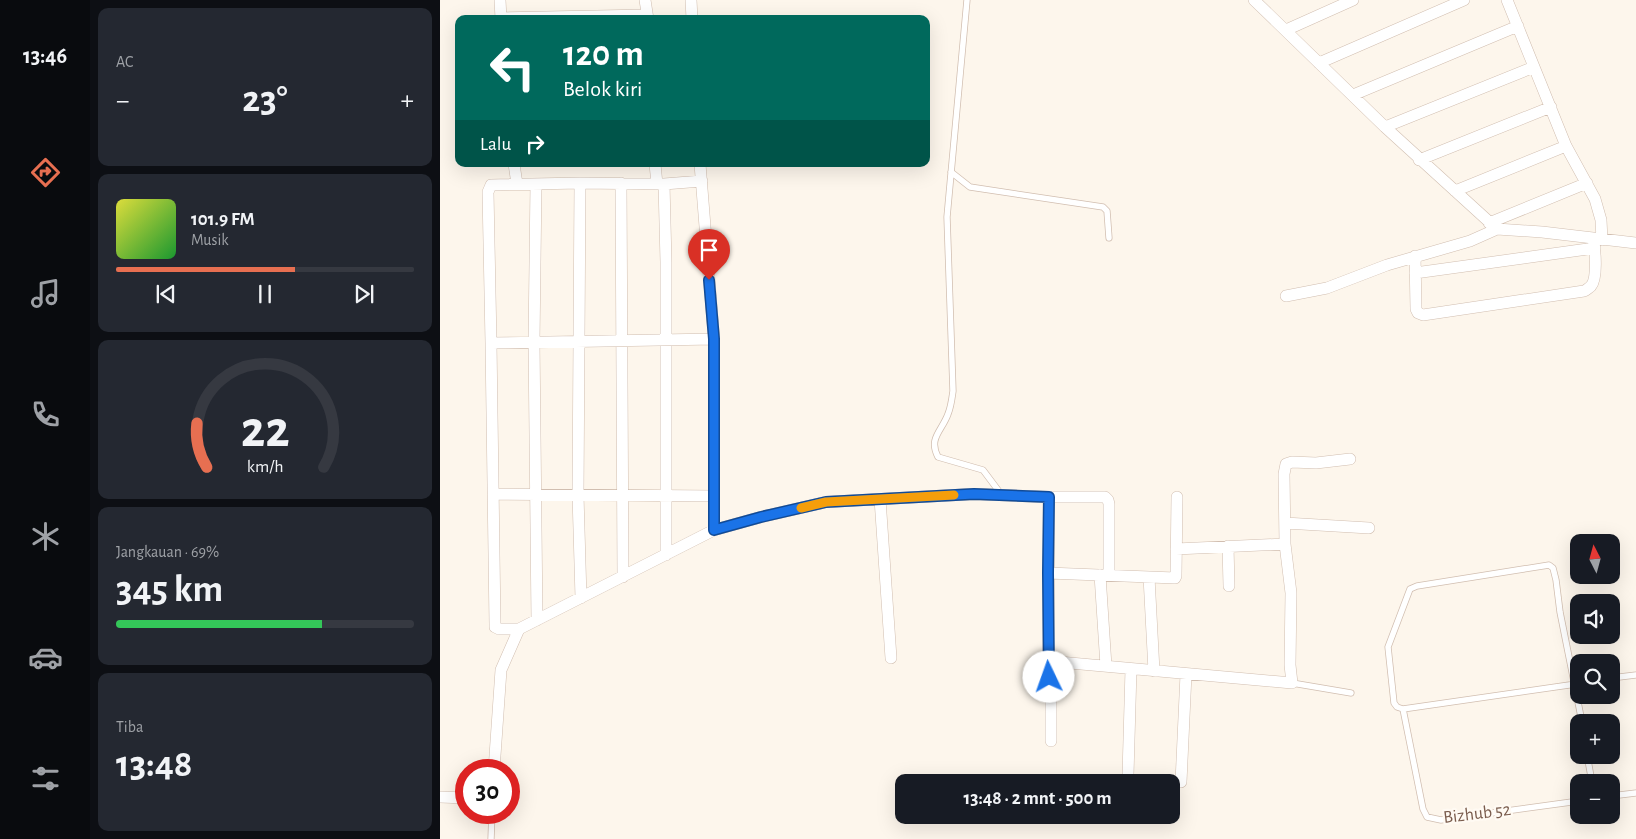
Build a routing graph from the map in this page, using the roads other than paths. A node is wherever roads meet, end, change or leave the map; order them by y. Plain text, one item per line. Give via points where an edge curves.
1 (500, 0) edge
2 (645, 0) edge
3 (691, 0) edge
4 (967, 0) edge
5 (1254, 0) edge
6 (1353, 0) edge
7 (1464, 0) edge
8 (1507, 0) edge
9 (501, 15) edge
10 (647, 15) edge
11 (692, 15) edge
12 (1518, 26) junction
13 (1286, 30) junction
14 (1319, 63) junction
15 (1534, 67) junction
16 (1353, 95) junction
17 (1551, 107) junction
18 (1384, 127) junction
19 (1566, 146) junction
20 (1419, 160) junction
21 (514, 167) edge
22 (655, 167) edge
23 (700, 167) edge
24 (951, 172) junction
25 (702, 181) junction
26 (1587, 182) junction
27 (580, 183) junction
28 (621, 183) junction
29 (517, 184) junction
30 (536, 184) junction
31 (660, 184) junction
32 (1456, 191) junction
33 (1493, 226) junction
34 (1109, 238) dead end
35 (1597, 242) junction
36 (1636, 243) edge
37 (1415, 256) junction
38 (1415, 274) junction
39 (1286, 296) dead end
40 (714, 339) junction
41 (622, 340) junction
42 (666, 340) junction
43 (579, 341) junction
44 (534, 342) junction
45 (491, 343) junction
46 (1350, 459) dead end
47 (493, 494) junction
48 (535, 495) junction
49 (578, 495) junction
50 (622, 495) junction
51 (1002, 495) junction
52 (666, 496) junction
53 (714, 496) junction
54 (1049, 497) junction
55 (1177, 497) dead end
56 (880, 499) junction
57 (1285, 523) junction
58 (1368, 528) dead end
59 (714, 530) junction
60 (1285, 544) junction
61 (1228, 546) junction
62 (1176, 548) junction
63 (666, 555) junction
64 (1048, 573) junction
65 (1104, 575) junction
66 (623, 577) junction
67 (1149, 577) junction
68 (1229, 586) dead end
69 (581, 598) junction
70 (537, 620) junction
71 (519, 629) junction
72 (1570, 654) edge
73 (891, 658) dead end
74 (1048, 660) junction
75 (1106, 666) junction
76 (1131, 669) junction
77 (1154, 671) junction
78 (1186, 674) junction
79 (1636, 674) edge
80 (1620, 677) edge
81 (1292, 683) junction
82 (1570, 685) edge
83 (1351, 693) dead end
84 (1403, 709) junction
85 (1051, 741) dead end
86 (495, 759) edge
87 (1128, 774) edge
88 (1181, 782) dead end
89 (1636, 793) edge
90 (1620, 795) edge
91 (440, 797) edge
92 (455, 798) edge
93 (1570, 802) edge
94 (492, 824) edge
95 (491, 839) edge

1 - 9 street
2 - 10 street
3 - 11 street
4 - 24 lane
5 - 13 street
6 - 13 street
7 - 14 street
8 - 12 street
12 - 15 street
12 - 16 street
13 - 14 street
14 - 16 street
15 - 17 street
15 - 18 street
16 - 18 street
17 - 19 street
17 - 20 street
18 - 20 street
19 - 26 street
19 - 32 street
20 - 32 street
21 - 29 street
22 - 31 street
23 - 25 street
24 - 34 lane via 970,187 1103,207 1107,211
24 - 51 lane via 947,217 953,391 950,411 935,436 933,448 938,457 983,470
25 - 31 street
25 - 40 street
26 - 33 street
26 - 35 street via 1596,199 1601,220
27 - 28 street
27 - 30 street
27 - 43 street
28 - 31 street
28 - 41 street
29 - 30 street
29 - 45 street via 489,186
30 - 44 street
31 - 42 street
32 - 33 street
33 - 35 street
33 - 37 street via 1470,241
35 - 36 street
35 - 38 street
35 - 38 street via 1594,280 1584,291 1423,315 1416,309
37 - 38 street
37 - 39 street via 1327,288
40 - 42 street
40 - 53 street
41 - 42 street
41 - 43 street
41 - 50 street
42 - 52 street
43 - 44 street
43 - 49 street
44 - 45 street
44 - 48 street
45 - 47 street
46 - 57 street via 1286,464
47 - 48 street
47 - 71 street via 496,627
48 - 49 street
48 - 70 street
49 - 50 street
49 - 69 street
50 - 52 street
50 - 66 street
51 - 54 street
51 - 56 street
52 - 53 street
52 - 63 street
53 - 59 street
54 - 64 street
54 - 65 street via 1105,497 1108,500
55 - 62 street
56 - 59 street via 826,502
56 - 73 street
57 - 58 street
57 - 60 street
59 - 63 street
60 - 61 street
60 - 81 street via 1291,594
61 - 62 street
61 - 68 street
62 - 67 street via 1176,576
63 - 66 street
64 - 65 street
64 - 74 street
65 - 67 street
65 - 75 street
66 - 69 street
67 - 77 street
69 - 70 street
70 - 71 street
71 - 86 street via 501,670
72 - 84 lane via 1556,580 1549,565 1417,586 1410,590 1388,646 1394,703
74 - 75 street
74 - 85 street
75 - 76 street
76 - 77 street
76 - 87 street
77 - 78 street
78 - 81 street
78 - 88 street
79 - 80 lane
81 - 83 lane
82 - 84 lane
84 - 93 lane, Bizhub 52 via 1427,817 1441,820
89 - 90 lane
91 - 92 street
94 - 95 lane

